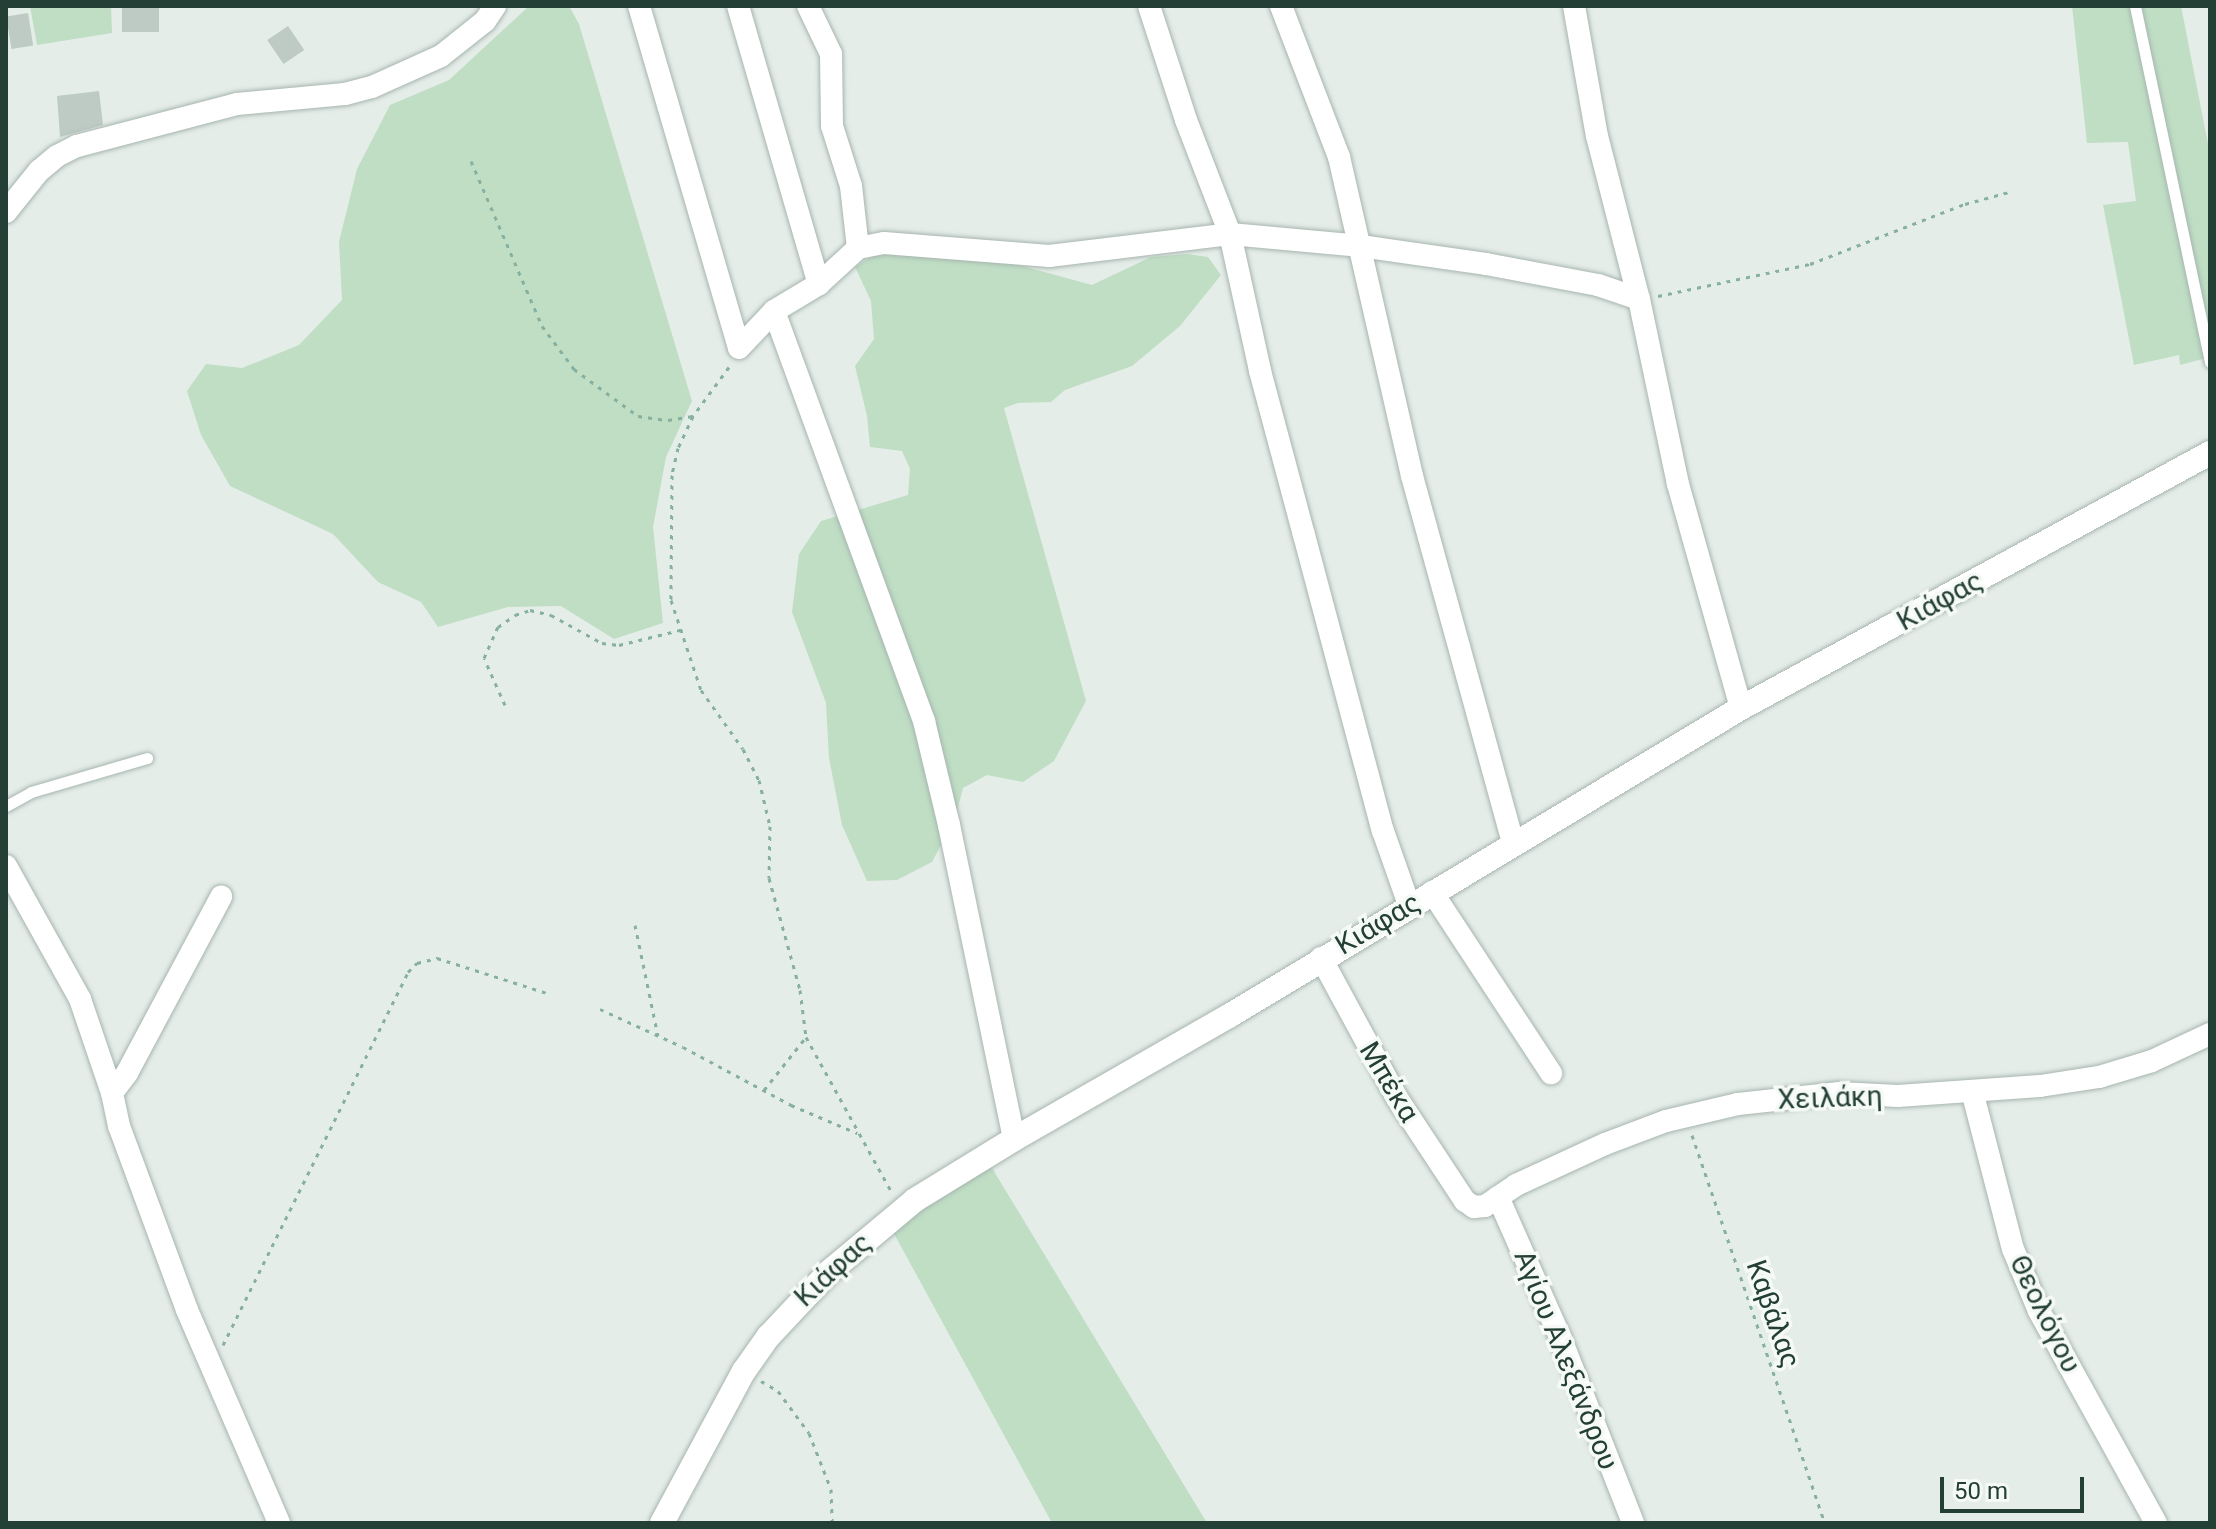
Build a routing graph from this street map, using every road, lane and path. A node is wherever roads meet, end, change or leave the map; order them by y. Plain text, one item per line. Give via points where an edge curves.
1 (495, 6) edge
2 (639, 6) edge
3 (738, 6) edge
4 (808, 6) edge
5 (1149, 6) edge
6 (1281, 6) edge
7 (1574, 6) edge
8 (2135, 6) edge
9 (471, 161) dead end
10 (2009, 192) dead end
11 (6, 212) edge
12 (1230, 234) junction
13 (1361, 246) junction
14 (858, 248) junction
15 (819, 284) junction
16 (1639, 299) junction
17 (774, 311) junction
18 (739, 348) junction
19 (2210, 362) edge
20 (693, 416) junction
21 (2210, 453) edge
22 (680, 630) junction
23 (505, 705) dead end
24 (1741, 708) junction
25 (147, 758) dead end
26 (6, 806) edge
27 (1513, 842) junction
28 (6, 866) edge
29 (1432, 892) junction
30 (221, 897) dead end
31 (1409, 905) junction
32 (635, 925) dead end
33 (1321, 958) junction
34 (550, 994) dead end
35 (600, 1009) dead end
36 (2210, 1034) edge
37 (658, 1036) junction
38 (806, 1037) junction
39 (1551, 1073) dead end
40 (764, 1091) junction
41 (1972, 1091) junction
42 (112, 1093) junction
43 (1686, 1116) junction
44 (857, 1133) junction
45 (1014, 1139) junction
46 (1498, 1197) junction
47 (1465, 1201) joint
48 (902, 1210) junction
49 (211, 1370) junction
50 (744, 1371) junction
51 (279, 1523) edge
52 (662, 1523) edge
53 (832, 1523) edge
54 (1633, 1523) edge
55 (1825, 1523) edge
56 (2156, 1523) edge

1 - 11 street via 441,56 372,87 237,104 77,146 39,171
2 - 18 street
3 - 15 street
4 - 14 street via 831,54 832,126 851,186
5 - 12 street
6 - 13 street via 1339,157
7 - 16 street via 1597,136
8 - 19 lane
9 - 20 path via 542,326 574,369 638,416
10 - 16 path via 1810,264
12 - 13 street
12 - 14 street via 1049,256 884,243
12 - 31 street via 1292,490 1383,831
13 - 16 street via 1584,282
13 - 27 street via 1412,476
14 - 15 street
15 - 17 street
16 - 24 street via 1678,484
17 - 18 street
17 - 45 street via 924,721
18 - 20 path
20 - 22 path via 672,475 671,600
21 - 24 street, Κιάφας
22 - 23 path via 619,645 602,643 551,615 530,610 515,615 498,627 484,658
22 - 38 path via 701,690 759,780 770,826 769,878 800,990
24 - 27 street, Κιάφας
25 - 26 lane via 31,792
27 - 29 street, Κιάφας
28 - 42 street via 80,999
29 - 31 street, Κιάφας
29 - 39 street
30 - 42 street
31 - 33 street, Κιάφας
32 - 37 path
33 - 45 street, Κιάφας
33 - 47 street, Μπέκα via 1397,1098
34 - 49 path via 437,958 417,963 408,972
35 - 37 path
36 - 41 street, Χειλάκη via 2152,1061 2099,1077
37 - 40 path
38 - 40 path
38 - 44 path
40 - 44 path
41 - 43 street, Χειλάκη via 1839,1093 1738,1104
41 - 56 street, Θεολόγου via 2013,1249 2039,1311
42 - 49 street via 135,1172
43 - 46 street, Χειλάκη via 1605,1144
43 - 55 path, Καβάλας
44 - 48 path
45 - 48 street, Κιάφας
46 - 47 street, Χειλάκη via 1479,1208
46 - 54 street, Αγίου Αλεξάνδρου
48 - 50 street, Κιάφας via 791,1308
49 - 51 street
50 - 52 street, Κιάφας
50 - 53 path via 778,1391 809,1433 831,1489

